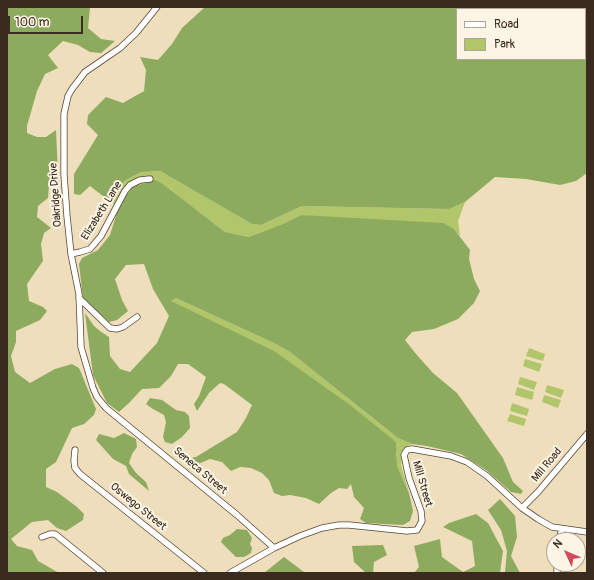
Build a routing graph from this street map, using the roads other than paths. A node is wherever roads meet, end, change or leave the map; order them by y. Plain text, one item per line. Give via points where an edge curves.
1 (158, 7) edge
2 (150, 179) dead end
3 (71, 254) junction
4 (79, 298) junction
5 (137, 317) dead end
6 (111, 412) joint
7 (587, 434) edge
8 (75, 450) dead end
9 (522, 508) junction
10 (562, 529) junction
11 (561, 532) edge
12 (587, 532) edge
13 (42, 537) dead end
14 (274, 548) junction
15 (102, 573) edge
16 (204, 573) edge
17 (230, 573) edge

1 - 3 street, Oakridge Drive via 120,48 85,72 68,96 63,124 66,216
2 - 3 street, Elizabeth Lane via 130,185 90,249
3 - 4 street, Oakridge Drive
4 - 5 street via 110,328 123,327
4 - 6 street, Oakridge Drive via 81,347 86,367 97,396
6 - 14 street, Seneca Street
7 - 9 street, Mill Road
8 - 16 street, Oswego Street via 75,468 80,474
9 - 10 street via 545,524
9 - 14 street, Mill Street via 487,476 467,462 451,456 412,449 407,450 404,455 422,521 417,530 349,525 322,528
10 - 11 street
10 - 12 street
13 - 15 street via 55,534
14 - 17 street, Mill Street

